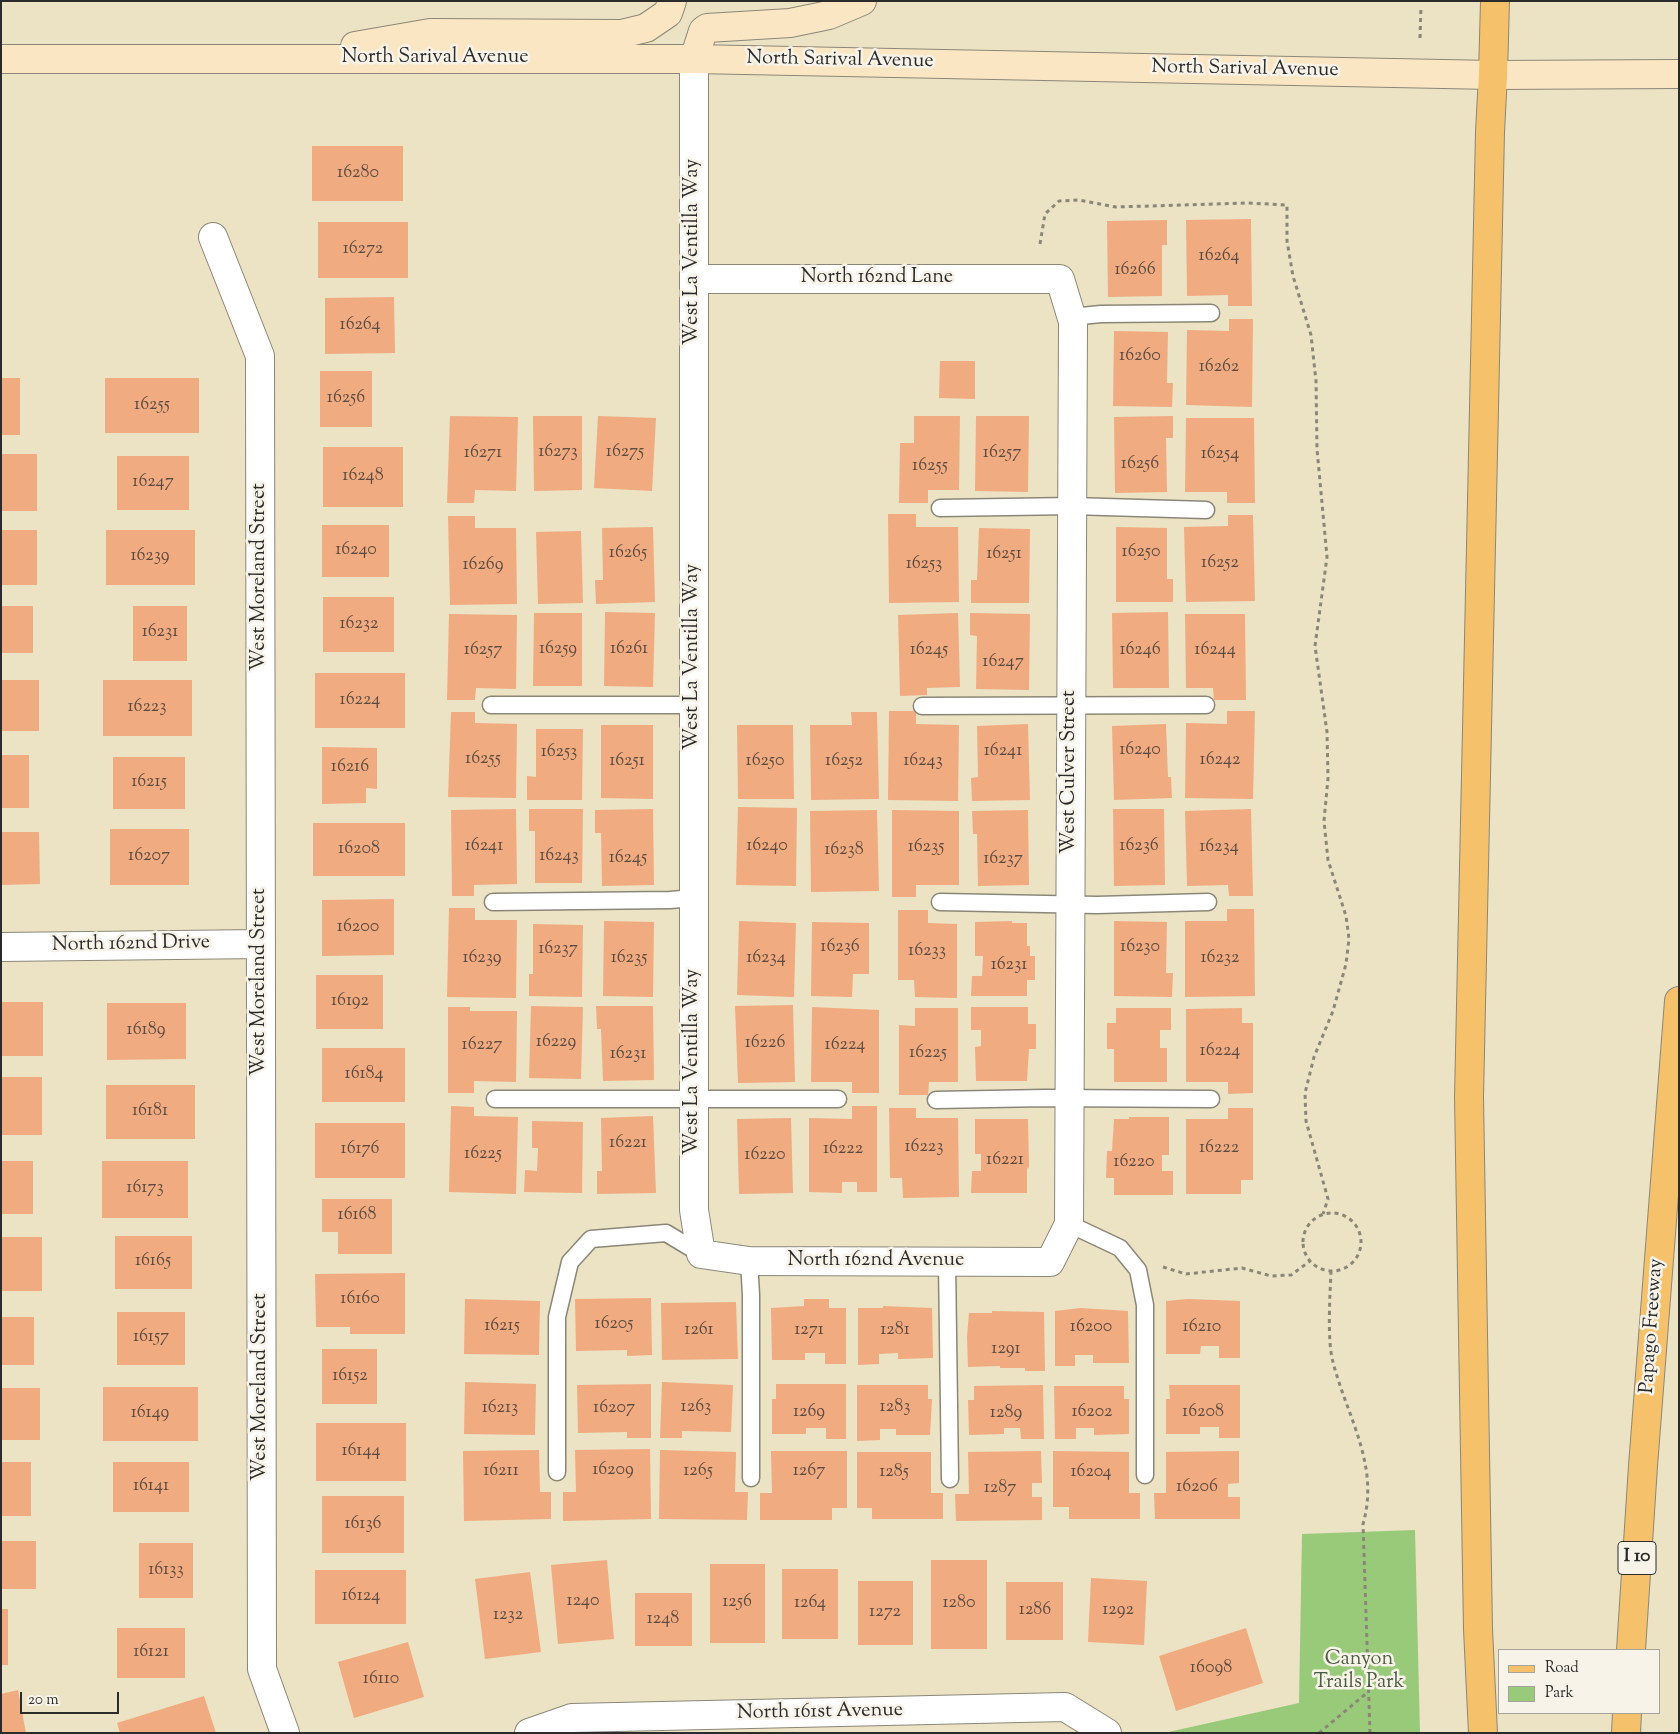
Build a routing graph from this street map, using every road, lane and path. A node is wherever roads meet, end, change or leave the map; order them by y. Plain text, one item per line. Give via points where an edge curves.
1 (672, 1) edge
2 (862, 1) edge
3 (1496, 1) edge
4 (1421, 6) dead end
5 (1420, 38) dead end
6 (1, 59) edge
7 (280, 59) junction
8 (694, 59) junction
9 (1679, 74) edge
10 (1493, 75) junction
11 (213, 237) dead end
12 (1040, 244) dead end
13 (1060, 278) joint
14 (694, 279) junction
15 (1211, 313) dead end
16 (1071, 318) junction
17 (1072, 506) junction
18 (940, 508) dead end
19 (1206, 510) dead end
20 (694, 704) junction
21 (490, 705) dead end
22 (1206, 705) dead end
23 (922, 706) dead end
24 (1071, 706) junction
25 (694, 898) junction
26 (493, 902) dead end
27 (940, 902) dead end
28 (1208, 902) dead end
29 (1070, 905) junction
30 (261, 944) junction
31 (1, 947) edge
32 (1679, 1001) edge
33 (1070, 1098) junction
34 (495, 1099) dead end
35 (838, 1099) dead end
36 (1211, 1099) dead end
37 (694, 1100) junction
38 (936, 1100) dead end
39 (1323, 1214) junction
40 (1069, 1224) junction
41 (702, 1254) junction
42 (749, 1261) junction
43 (1310, 1261) junction
44 (947, 1262) junction
45 (1050, 1262) joint
46 (1158, 1268) dead end
47 (1331, 1271) junction
48 (557, 1472) dead end
49 (1145, 1476) dead end
50 (751, 1478) dead end
51 (950, 1479) dead end
52 (1631, 1649) edge
53 (1369, 1691) junction
54 (1627, 1714) edge
55 (285, 1733) edge
56 (529, 1733) edge
57 (1107, 1733) edge
58 (1319, 1733) edge
59 (1370, 1733) edge
60 (1483, 1733) edge
61 (1626, 1733) edge

1 - 7 main road via 668,13 646,28 621,34 430,33
2 - 8 main road via 829,15 790,23 707,28 702,31
3 - 10 main road
4 - 5 path
6 - 7 main road, North Sarival Avenue
7 - 8 main road, North Sarival Avenue
8 - 10 main road, North Sarival Avenue
8 - 14 street, West La Ventilla Way
9 - 10 main road, North Sarival Avenue
10 - 60 main road via 1469,1097 1478,1629
11 - 30 street, West Moreland Street via 260,356
12 - 39 path via 1045,214 1059,201 1078,200 1116,207 1287,205 1287,242 1293,276 1311,335 1316,381 1317,448 1327,557 1315,646 1327,732 1325,831 1328,860 1346,916 1348,939 1346,964 1333,1012 1314,1057 1305,1093 1306,1121 1328,1199
13 - 14 street, North 162nd Lane
13 - 16 street, West Culver Street
14 - 20 street, West La Ventilla Way
15 - 16 lane via 1101,314
16 - 17 street, West Culver Street
17 - 18 lane
17 - 19 lane
17 - 24 street, West Culver Street
20 - 21 lane
20 - 25 street, West La Ventilla Way
22 - 24 lane
23 - 24 lane
24 - 29 street, West Culver Street
25 - 26 lane
25 - 37 street, West La Ventilla Way
27 - 29 lane
28 - 29 lane
29 - 33 street, West Culver Street
30 - 31 street, North 162nd Drive
30 - 55 street, West Moreland Street via 262,1669
32 - 52 main road, Papago Freeway / I 10 via 1642,1466
33 - 36 lane
33 - 38 lane
33 - 40 street, West Culver Street
34 - 37 lane
35 - 37 lane
37 - 41 street, West La Ventilla Way via 694,1210
39 - 43 path via 1315,1218 1304,1234 1303,1244
39 - 47 path via 1333,1212 1350,1218 1360,1234 1360,1252 1355,1260 1348,1267
40 - 45 street, West Culver Street
40 - 49 lane via 1120,1248 1138,1270 1145,1305
41 - 42 street, North 162nd Avenue
41 - 48 lane via 666,1233 590,1239 570,1262 557,1316
42 - 44 street, North 162nd Avenue
42 - 50 lane
43 - 46 path via 1291,1275 1271,1276 1242,1268 1186,1274
43 - 47 path via 1316,1267
44 - 45 street, North 162nd Avenue
44 - 51 lane
47 - 53 path via 1332,1361 1366,1460 1367,1508 1363,1524
53 - 58 path
53 - 59 path
54 - 61 main road
56 - 57 street, North 161st Avenue via 572,1718 1065,1707

